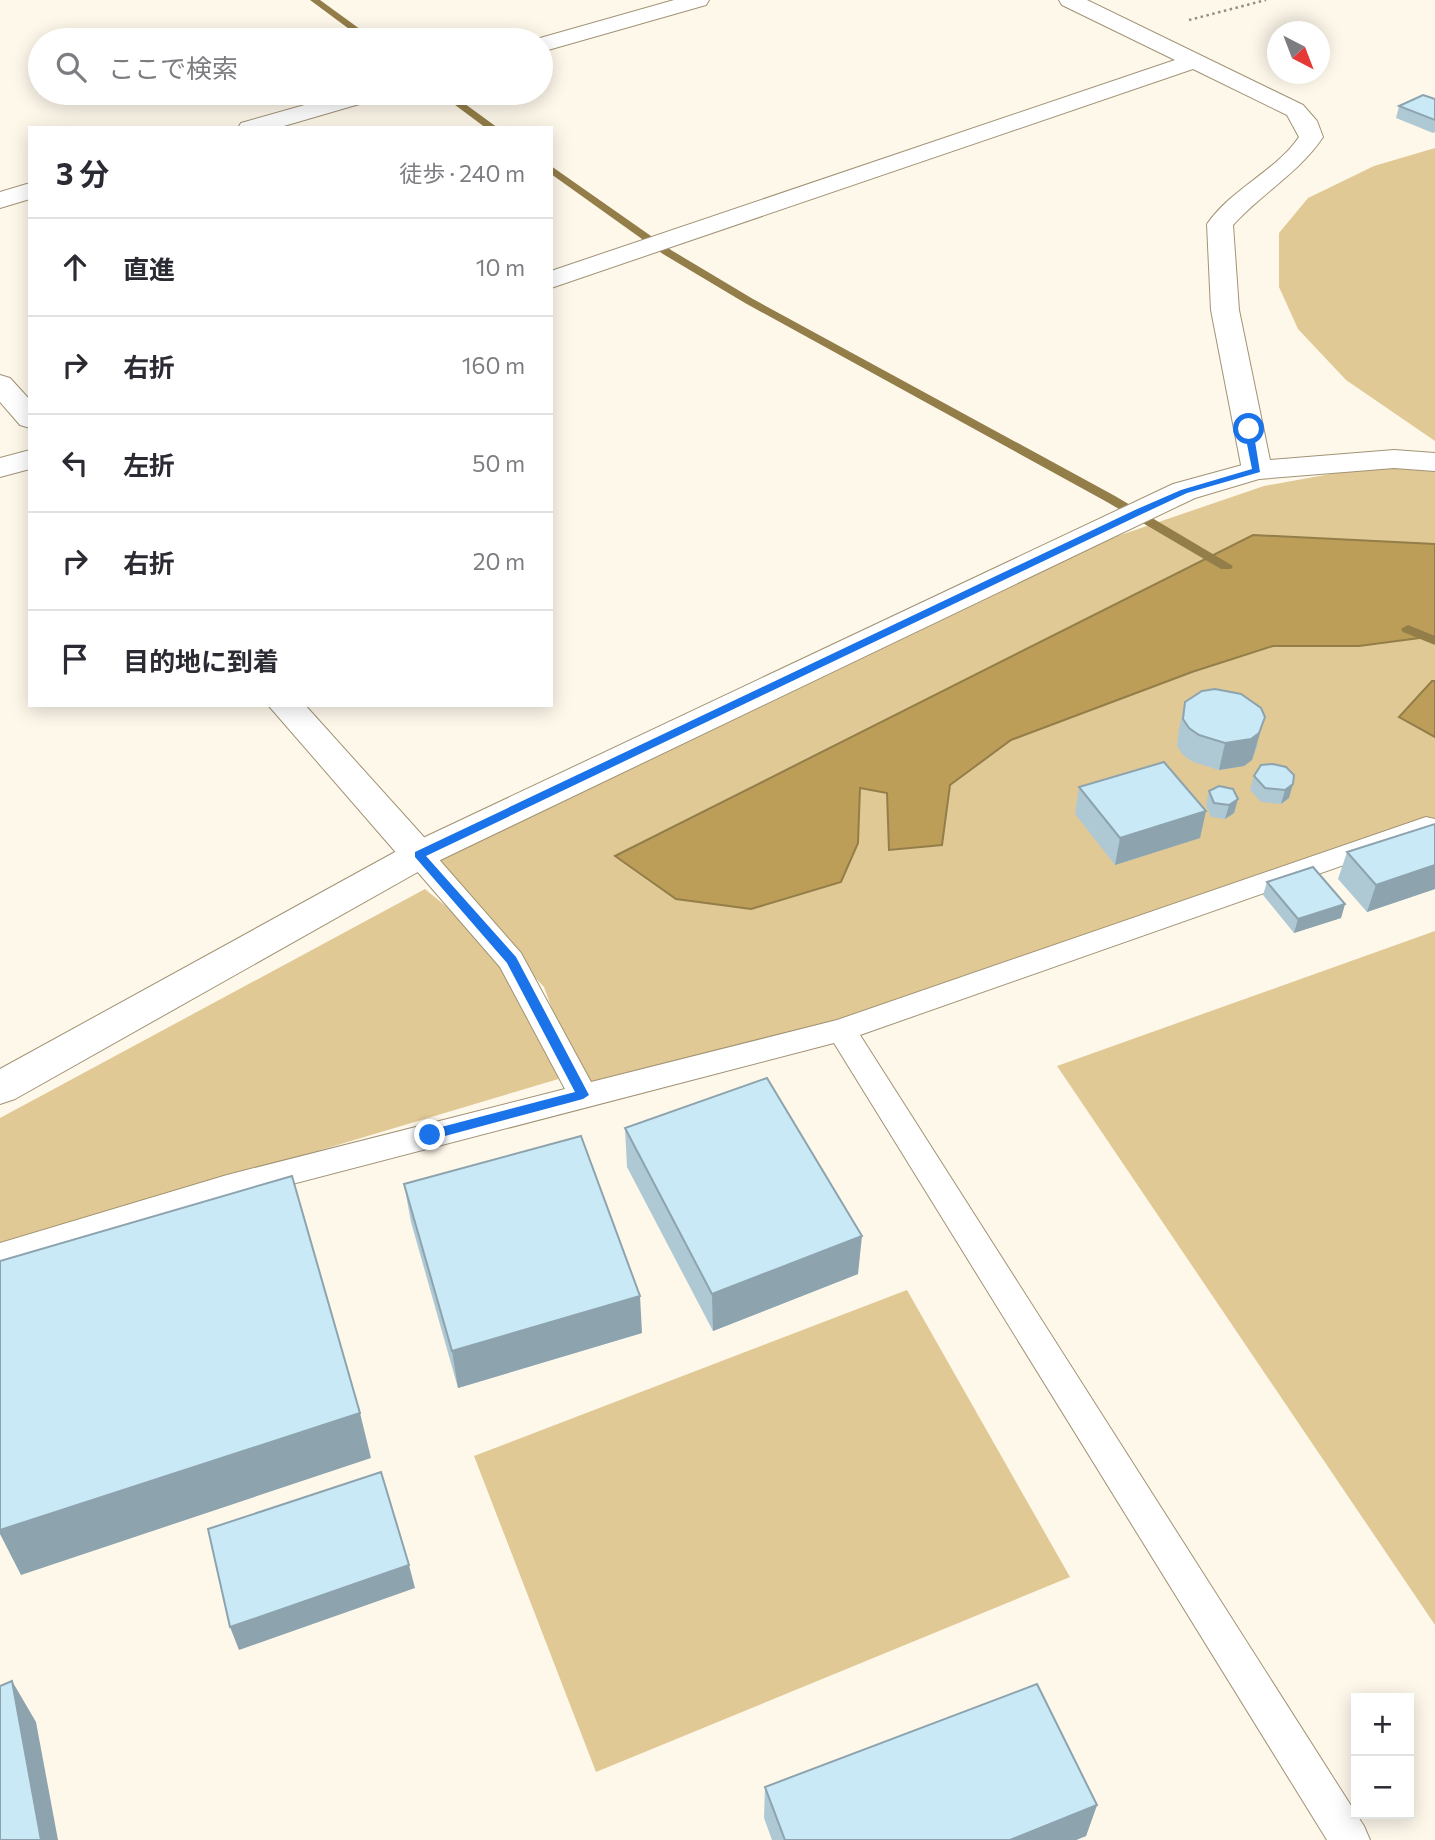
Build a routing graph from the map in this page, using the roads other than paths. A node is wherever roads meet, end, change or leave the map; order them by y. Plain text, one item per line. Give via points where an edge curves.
1 (698, 0) edge
2 (1070, 0) edge
3 (553, 42) edge
4 (1194, 61) junction
5 (330, 105) edge
6 (257, 126) edge
7 (28, 192) edge
8 (0, 200) edge
9 (553, 280) edge
10 (0, 384) edge
11 (28, 417) edge
12 (28, 460) edge
13 (1435, 462) edge
14 (0, 468) edge
15 (1256, 470) junction
16 (287, 707) edge
17 (1426, 826) edge
18 (419, 855) junction
19 (841, 1030) junction
20 (0, 1088) edge
21 (583, 1095) junction
22 (0, 1257) edge
23 (1350, 1840) edge

1 - 3 street
2 - 4 street
4 - 9 street
4 - 15 street via 1295,110 1306,121 1311,136 1298,155 1245,196 1220,224 1225,310
5 - 6 street
7 - 8 street
10 - 11 street
12 - 14 street
13 - 15 street via 1394,458
15 - 18 street via 1184,492 1139,512
16 - 18 street
17 - 19 lane
18 - 20 street
18 - 21 lane via 512,960
19 - 21 lane
19 - 23 lane
21 - 22 lane via 228,1188

